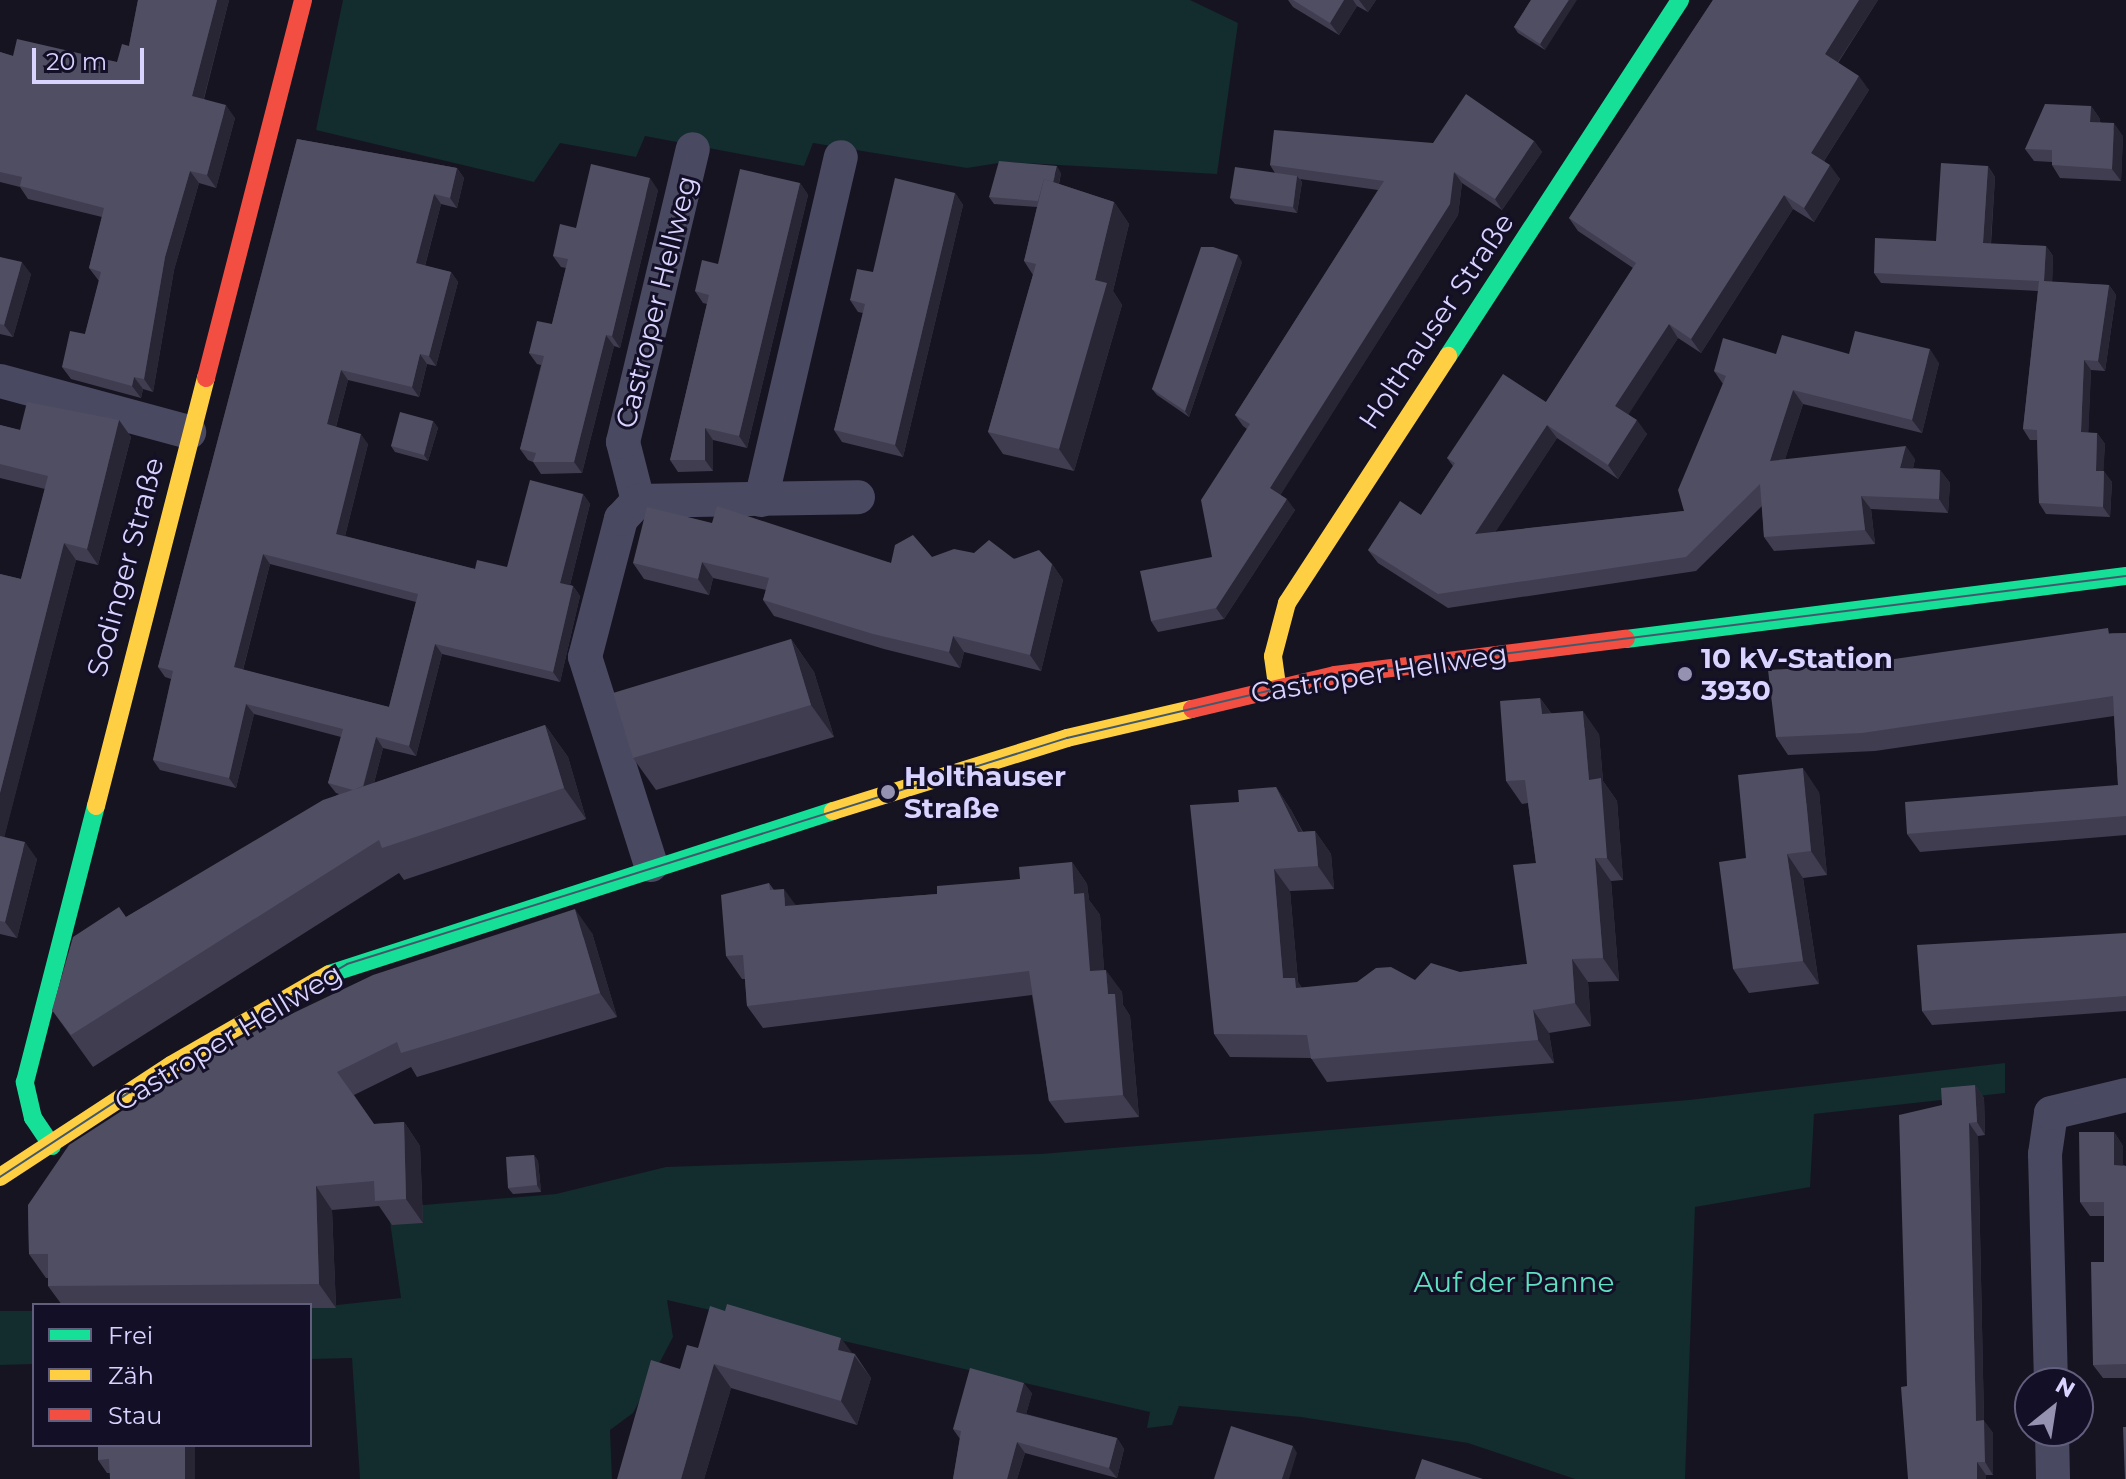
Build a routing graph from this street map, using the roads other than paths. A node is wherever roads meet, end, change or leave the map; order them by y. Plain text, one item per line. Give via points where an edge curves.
1 (303, 0) edge
2 (1680, 0) edge
3 (693, 149) dead end
4 (841, 157) dead end
5 (0, 381) edge
6 (189, 432) junction
7 (858, 497) dead end
8 (761, 500) junction
9 (638, 501) junction
10 (2126, 576) edge
11 (1277, 685) junction
12 (651, 865) junction
13 (2126, 1095) edge
14 (52, 1146) junction
15 (0, 1177) edge
16 (2051, 1367) edge
17 (2052, 1447) edge
18 (2053, 1479) edge

1 - 6 main road, Sodinger Straße
2 - 11 main road, Holthauser Straße via 1287,603 1273,656
3 - 9 street, Castroper Hellweg via 623,442
4 - 8 street
5 - 6 street
6 - 14 main road, Sodinger Straße via 25,1082 33,1118
7 - 8 street
8 - 9 street
9 - 12 street via 621,519 585,657
10 - 11 main road, Castroper Hellweg
11 - 12 main road, Castroper Hellweg via 1067,738
12 - 14 main road, Castroper Hellweg via 347,964 171,1065
13 - 16 street via 2051,1113 2045,1154
14 - 15 main road, Castroper Hellweg
17 - 18 street

